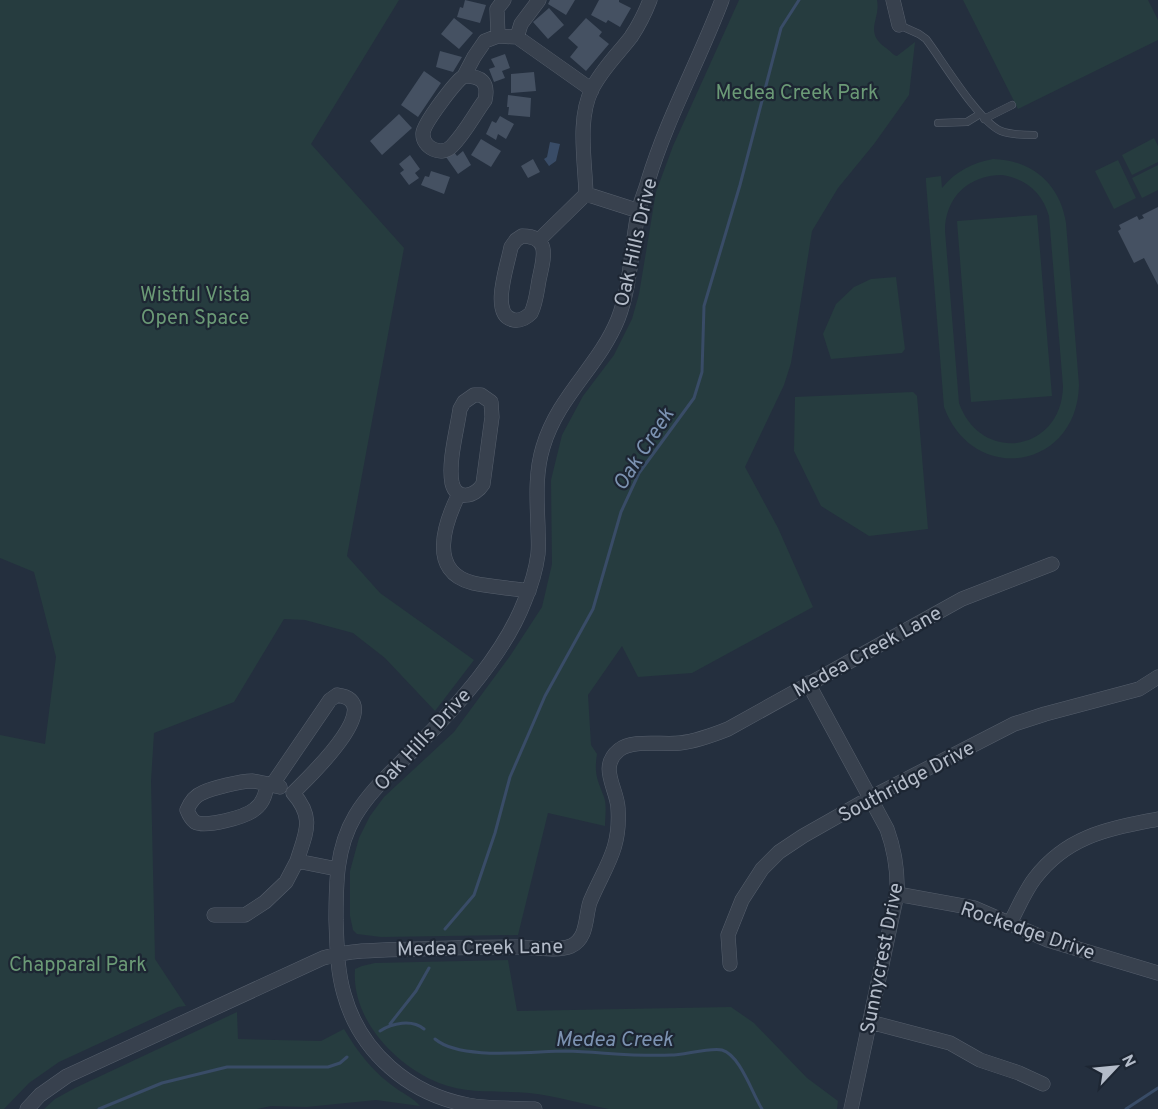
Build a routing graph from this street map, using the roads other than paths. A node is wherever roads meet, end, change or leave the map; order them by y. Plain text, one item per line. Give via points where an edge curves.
1 (504, 0) edge
2 (540, 0) edge
3 (650, 0) edge
4 (722, 0) edge
5 (893, 0) edge
6 (899, 25) joint
7 (498, 36) junction
8 (517, 37) junction
9 (464, 76) junction
10 (592, 90) junction
11 (1012, 105) dead end
12 (982, 117) junction
13 (938, 123) dead end
14 (1034, 135) dead end
15 (586, 194) junction
16 (639, 211) junction
17 (539, 240) junction
18 (459, 494) junction
19 (1052, 564) dead end
20 (529, 591) junction
21 (1158, 677) edge
22 (808, 683) junction
23 (270, 784) junction
24 (292, 793) junction
25 (870, 798) junction
26 (1158, 819) edge
27 (297, 861) junction
28 (338, 869) junction
29 (897, 894) junction
30 (214, 915) dead end
31 (1010, 923) junction
32 (337, 954) junction
33 (730, 964) dead end
34 (1158, 973) edge
35 (870, 1022) junction
36 (1043, 1084) dead end
37 (476, 1108) edge
38 (27, 1109) edge
39 (535, 1109) edge
40 (851, 1109) edge

1 - 7 street via 497,9
2 - 8 street
3 - 10 street via 632,35
4 - 16 street, Oak Hills Drive via 658,146
5 - 6 street
6 - 12 lane via 926,39
7 - 8 street
7 - 9 street via 485,41
8 - 10 street
9 - 9 street via 424,127 424,139 433,150 451,148 485,100 487,91 482,81
10 - 15 street via 584,123
11 - 12 lane
12 - 13 lane
12 - 14 lane via 1001,131
15 - 16 street
15 - 17 street
16 - 20 street, Oak Hills Drive via 628,286 617,320 602,349 559,410 543,449 536,488 538,553
17 - 17 street via 522,236 511,247 500,303 502,313 512,320 526,318 533,308 545,254
18 - 18 street via 473,495 483,484 492,417 491,402 481,395 468,398 460,409 451,471 453,486
18 - 20 street via 442,540 450,569 472,583
19 - 22 street, Medea Creek Lane via 962,599
20 - 28 street, Oak Hills Drive via 507,637 463,697 367,798 341,848
21 - 25 street, Southridge Drive via 1139,689 1014,724
22 - 25 street, Sunnycrest Drive
22 - 32 street, Medea Creek Lane via 711,736 683,743 633,743 616,752 608,773 618,807 617,840 590,903 583,934 573,945 560,949 353,950
23 - 23 street via 250,781 201,793 187,810 196,823 207,825 249,814 262,803
23 - 24 street
23 - 24 street via 330,700 337,695 347,696 356,708 355,718 322,765
24 - 27 street via 307,817
25 - 29 street, Sunnycrest Drive via 894,849
25 - 33 street, Southridge Drive via 803,836 762,869 742,900 728,935
26 - 31 street via 1106,830 1074,843 1034,879
27 - 28 street
27 - 30 street via 286,882 265,902 245,915
28 - 32 street, Oak Hills Drive
29 - 31 street, Rockedge Drive via 974,908
29 - 35 street, Sunnycrest Drive
31 - 34 street, Rockedge Drive via 1048,940
32 - 37 street, Oak Hills Drive via 348,1009 373,1050 417,1087
32 - 38 street, Medea Creek Lane via 312,962 67,1076
35 - 36 street via 950,1043 980,1060
35 - 40 street, Sunnycrest Drive
37 - 39 street, Oak Hills Drive

